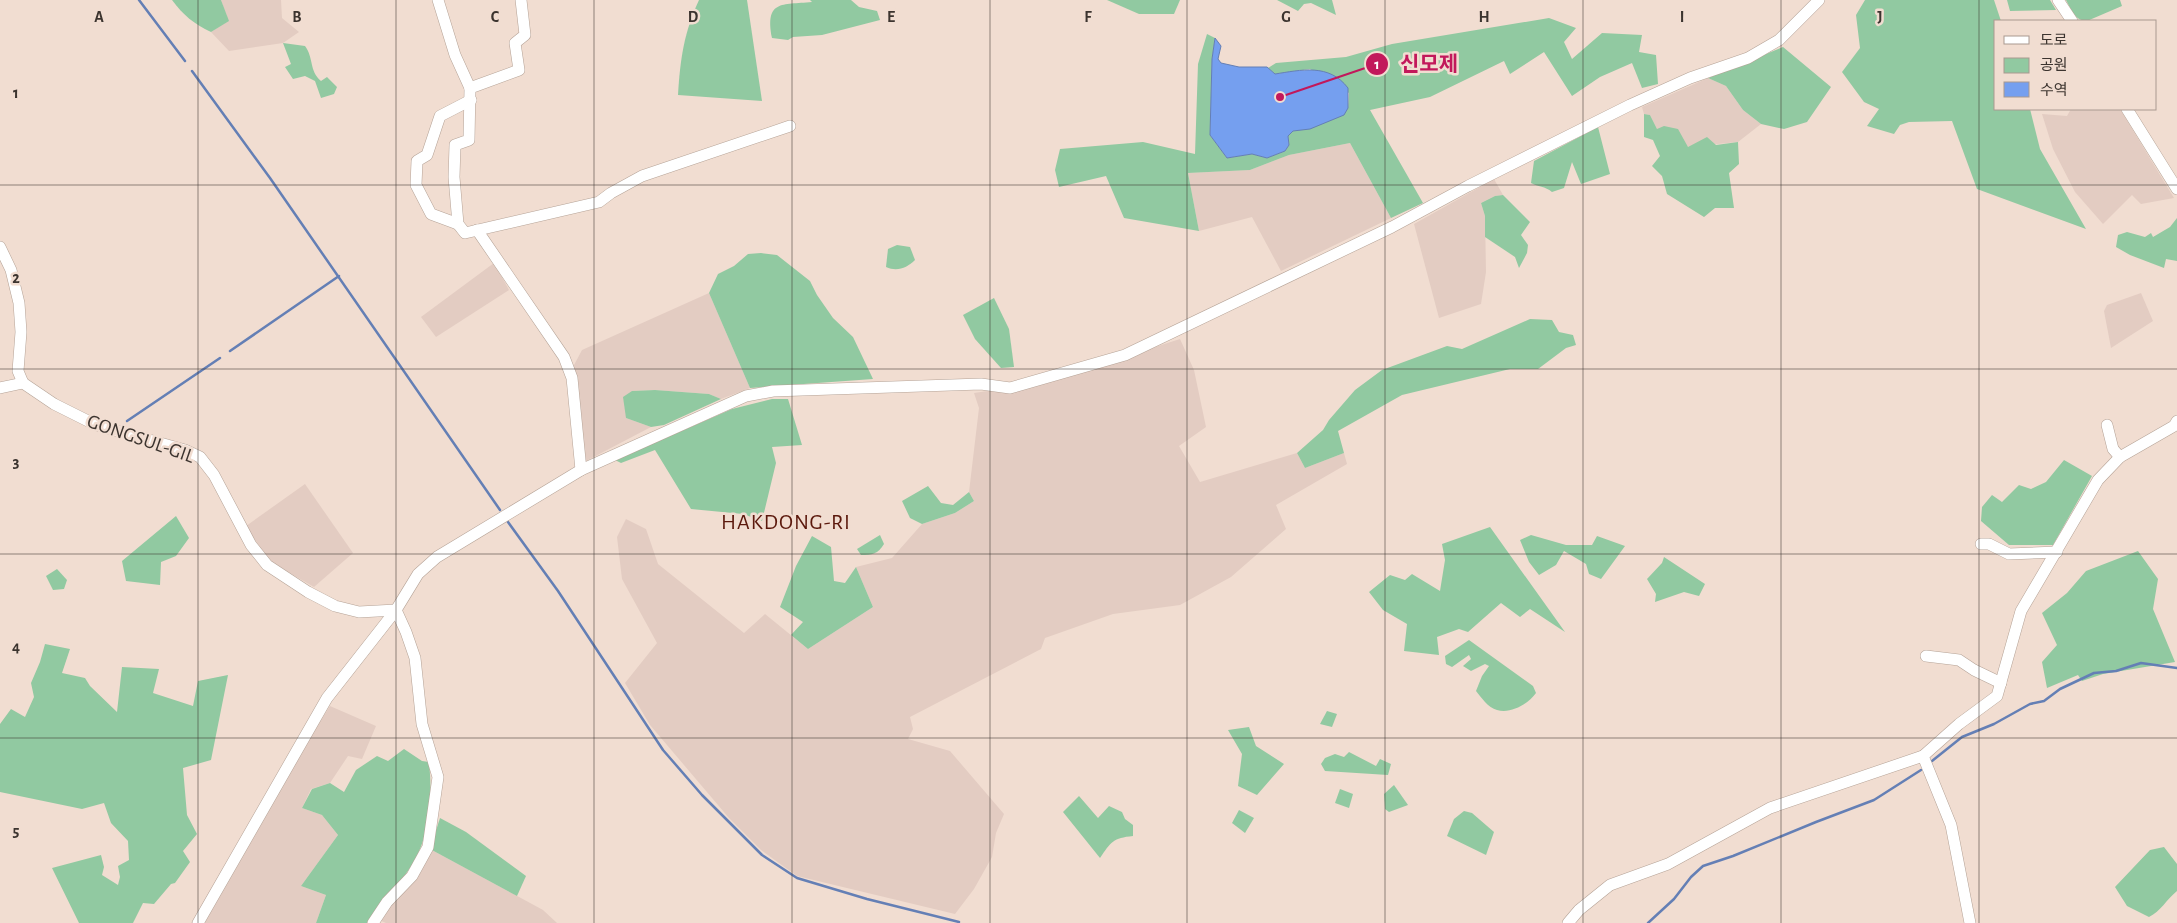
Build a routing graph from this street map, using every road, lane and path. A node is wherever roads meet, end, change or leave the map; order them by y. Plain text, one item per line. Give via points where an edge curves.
1 (438, 0) edge
2 (521, 0) edge
3 (1819, 0) edge
4 (2058, 0) edge
5 (2071, 20) edge
6 (470, 88) junction
7 (471, 100) junction
8 (2128, 110) edge
9 (790, 126) dead end
10 (2177, 189) edge
11 (461, 229) junction
12 (477, 230) junction
13 (0, 247) edge
14 (11, 270) junction
15 (0, 275) edge
16 (24, 383) junction
17 (0, 388) edge
18 (2177, 420) edge
19 (2107, 425) dead end
20 (2120, 458) junction
21 (581, 470) junction
22 (1981, 544) dead end
23 (2057, 552) junction
24 (396, 610) junction
25 (1926, 656) dead end
26 (2001, 683) junction
27 (1923, 756) junction
28 (198, 923) edge
29 (373, 923) edge
30 (1568, 923) edge
31 (1970, 923) edge

1 - 6 street via 455,55
2 - 6 street via 526,35 515,43 519,70
3 - 21 street via 1779,40 1748,58 1690,78 1630,105 1392,227 1125,355 1010,388 972,384 772,391 746,396
4 - 5 street
6 - 7 street
7 - 11 street via 470,140 456,145 454,177
7 - 11 street via 440,116 428,155 417,160 416,185 431,214
8 - 10 street
9 - 12 street via 642,176 599,202
11 - 12 street
12 - 21 street via 564,357 572,378
13 - 14 street
14 - 15 street
14 - 16 street via 19,303 18,370
16 - 17 street
16 - 24 street, GONGSUL-GIL via 54,404 96,425 200,457 214,475 251,545 267,565 308,592 335,606 359,612
18 - 20 street via 2174,426
19 - 20 street via 2113,449
20 - 23 street via 2098,480
21 - 24 street via 437,557 418,574
22 - 23 street via 1989,544 2009,554
23 - 26 street via 2021,611
24 - 28 street via 327,698
24 - 29 street via 415,658 422,724 438,777 428,846 412,876 387,902
25 - 26 street via 1959,660
26 - 27 street via 1997,696
27 - 30 street via 1770,808 1668,864 1610,885
27 - 31 street via 1951,825

